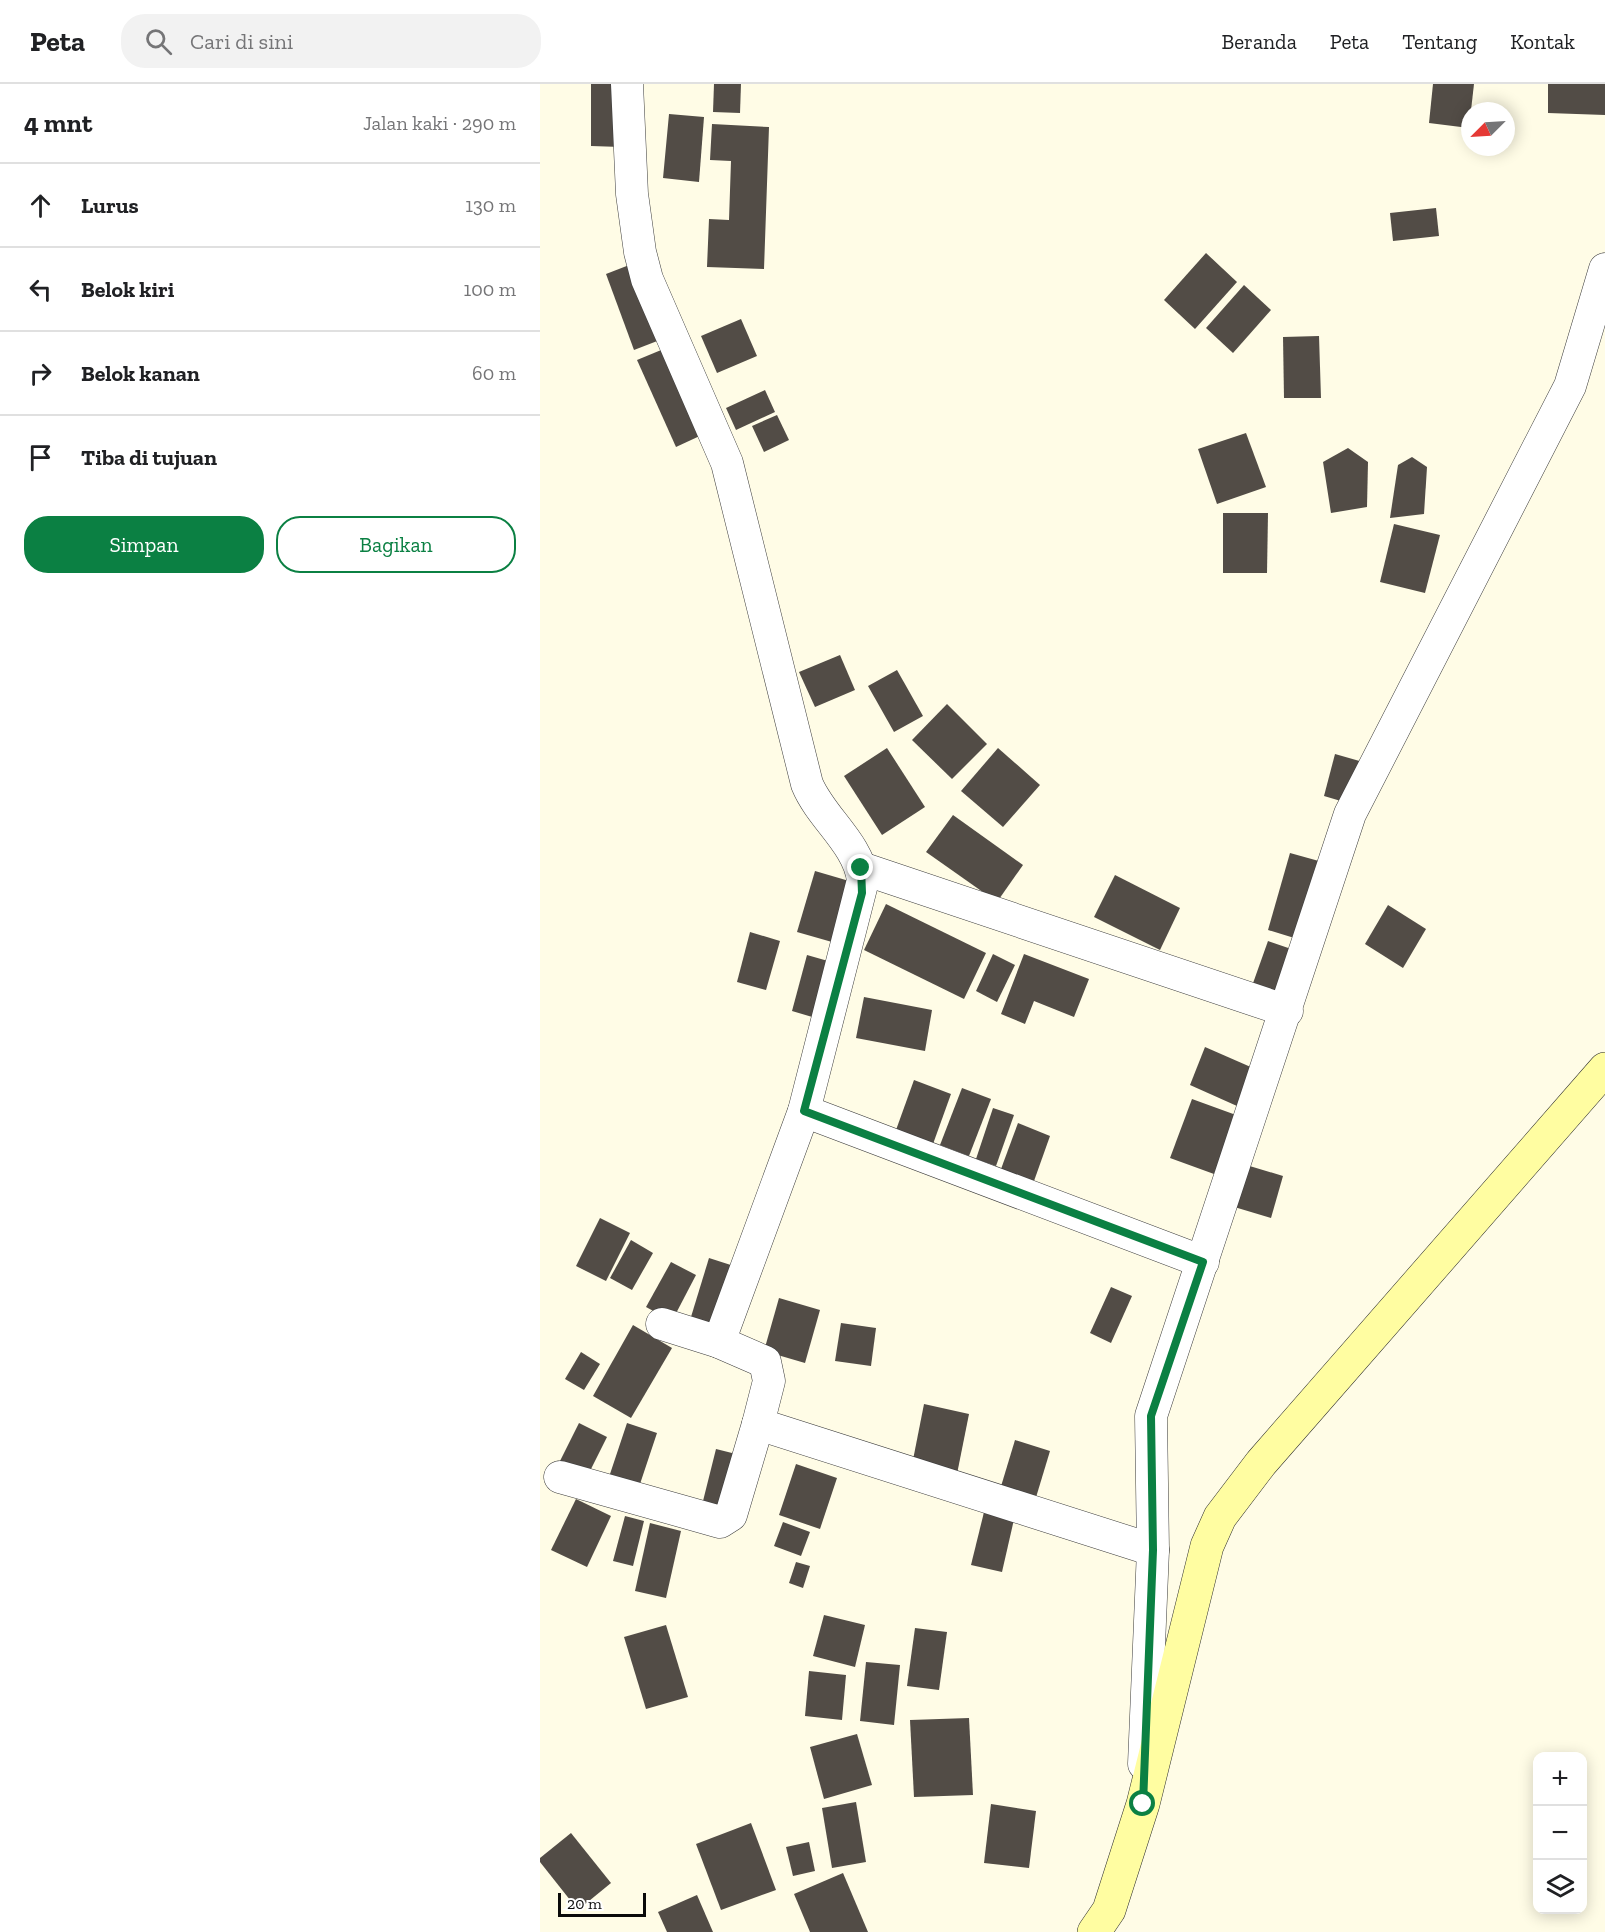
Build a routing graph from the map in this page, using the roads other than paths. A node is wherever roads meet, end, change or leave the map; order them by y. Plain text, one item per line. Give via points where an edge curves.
1 (627, 84) edge
2 (1605, 269) edge
3 (861, 868) junction
4 (1287, 1011) junction
5 (1605, 1069) edge
6 (804, 1111) junction
7 (1203, 1262) junction
8 (662, 1324) dead end
9 (718, 1342) junction
10 (758, 1424) junction
11 (560, 1477) dead end
12 (1153, 1550) junction
13 (1143, 1804) junction
14 (1094, 1932) edge

1 - 3 street via 635,225 647,279 727,463 807,784 813,799
2 - 4 street via 1570,386 1350,814
3 - 4 street
3 - 6 street via 862,893
4 - 7 street
5 - 13 street via 1300,1416 1220,1517 1207,1546
6 - 7 street
6 - 9 street
7 - 12 street via 1151,1416
8 - 9 street
9 - 10 street via 765,1362 769,1381
10 - 11 street via 731,1515 720,1522
10 - 12 street
12 - 13 street
13 - 14 street via 1108,1910

